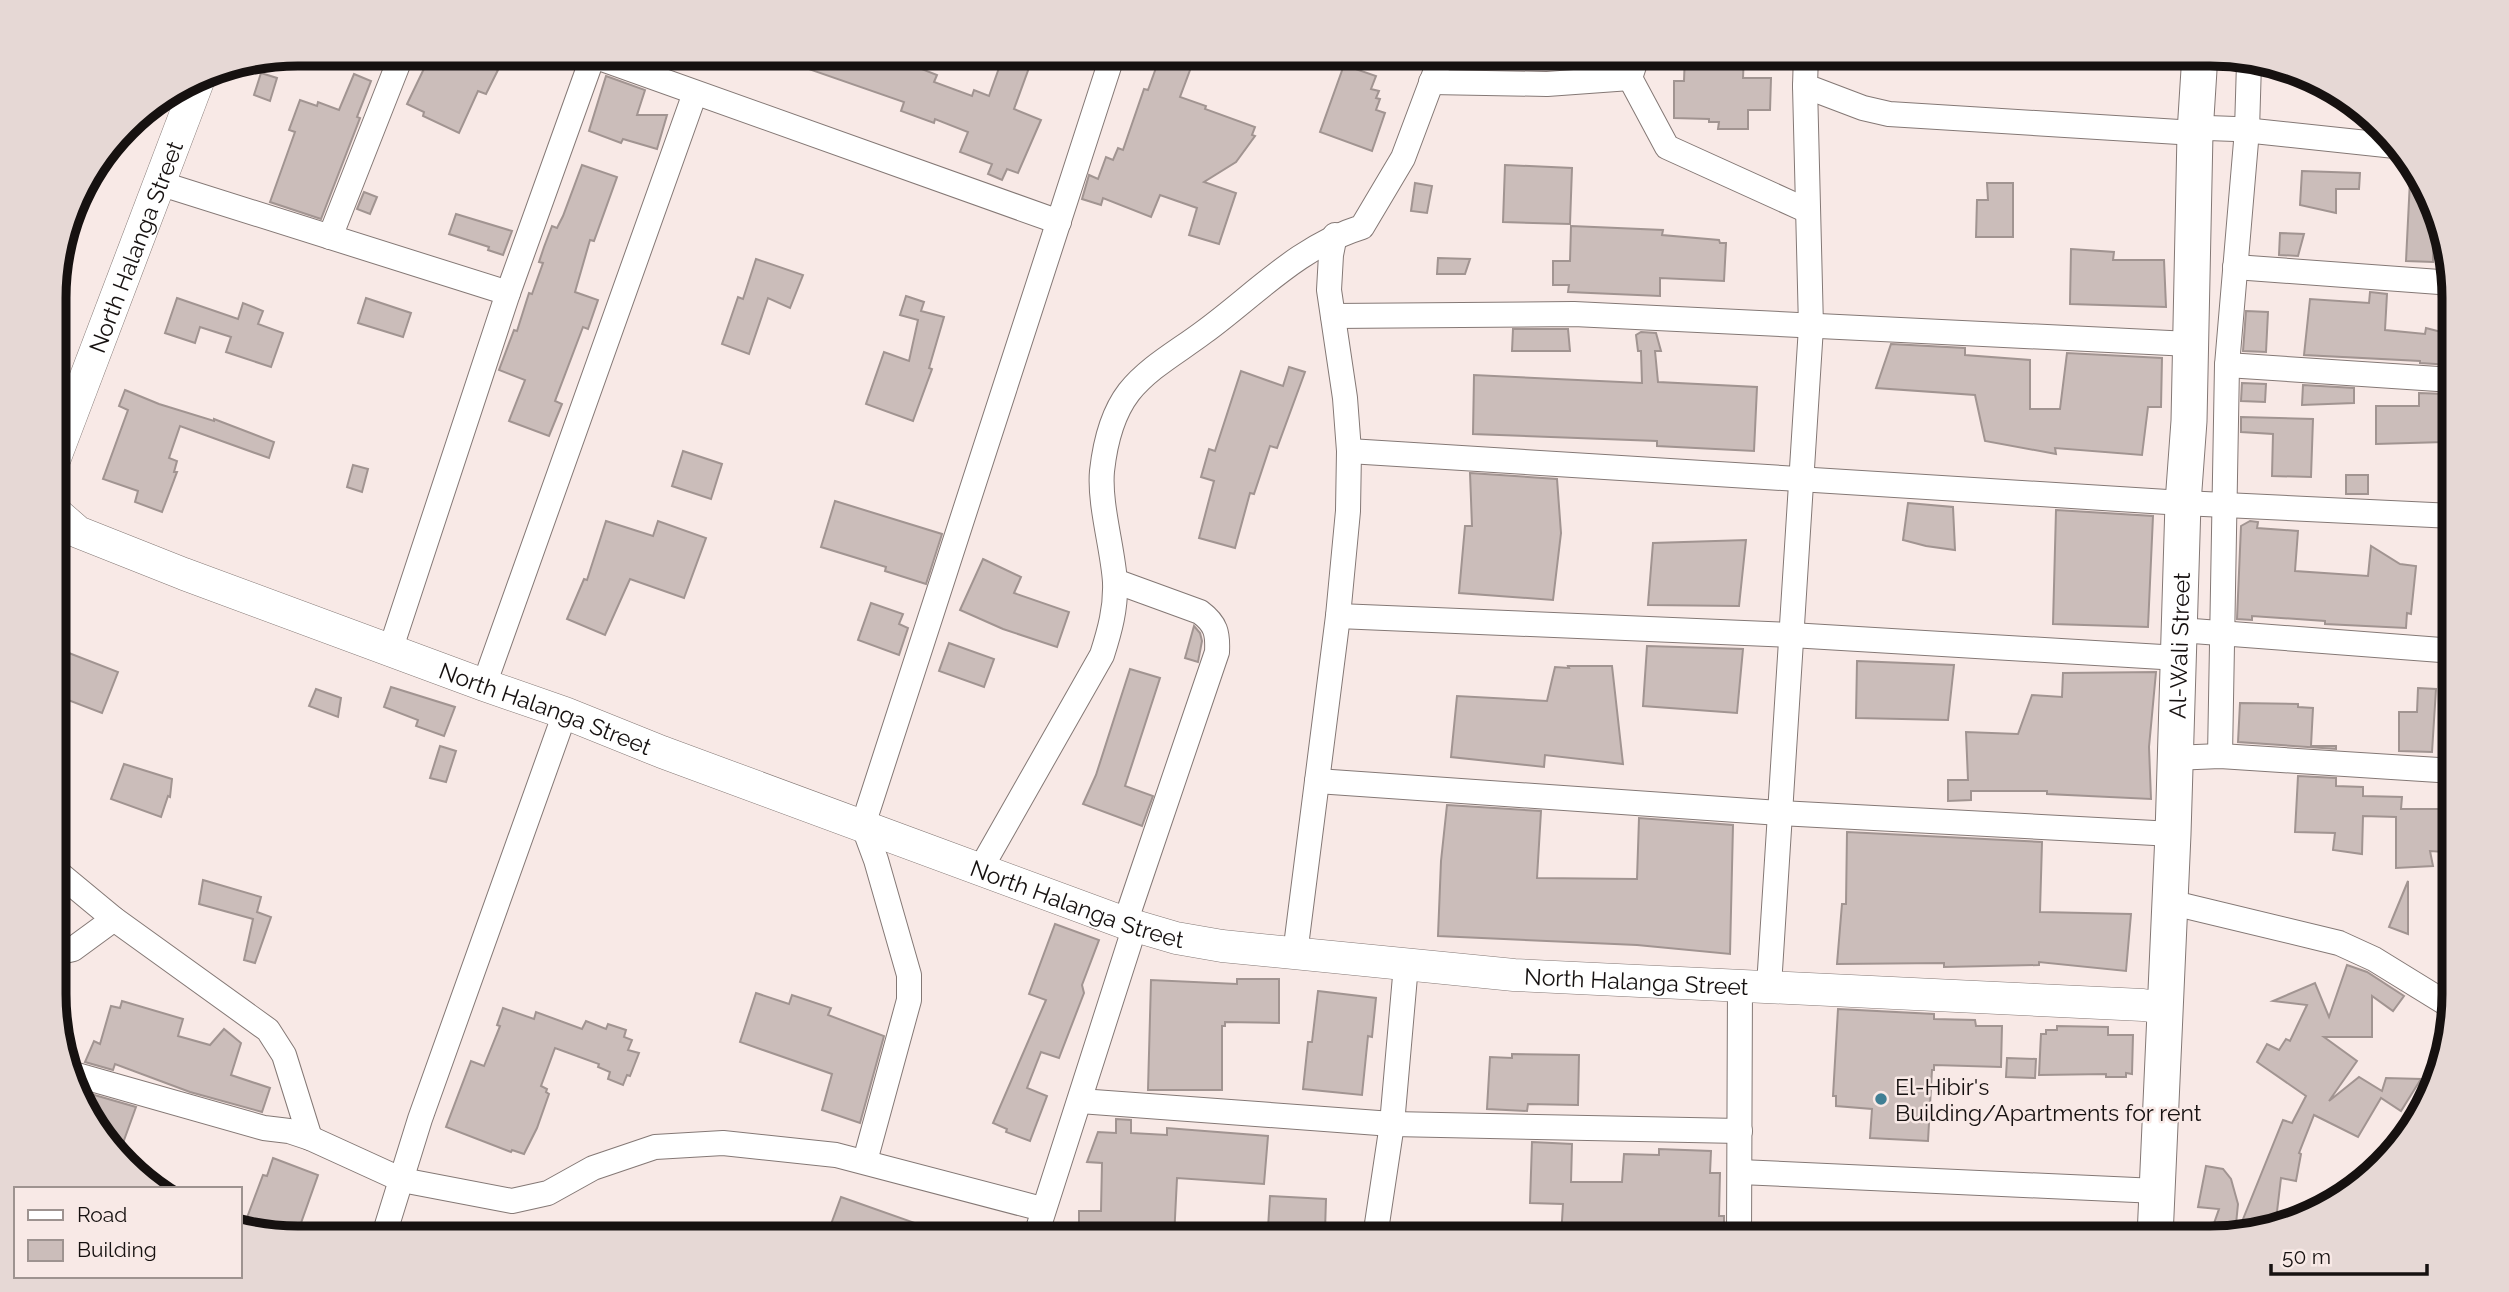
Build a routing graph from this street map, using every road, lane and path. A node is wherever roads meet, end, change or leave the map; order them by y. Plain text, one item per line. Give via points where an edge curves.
1 (1437, 66) edge
2 (1634, 66) edge
3 (1806, 66) edge
4 (2200, 66) edge
5 (397, 67) edge
6 (587, 67) edge
7 (623, 67) edge
8 (1109, 67) edge
9 (2248, 70) edge
10 (1630, 78) junction
11 (1431, 82) junction
12 (1805, 86) junction
13 (194, 91) edge
14 (695, 93) junction
15 (2202, 130) junction
16 (2241, 130) junction
17 (2385, 145) edge
18 (159, 183) junction
19 (1808, 211) junction
20 (1059, 222) junction
21 (1335, 236) junction
22 (330, 237) junction
23 (2235, 267) junction
24 (2441, 282) edge
25 (508, 293) junction
26 (1333, 316) junction
27 (1811, 327) junction
28 (2190, 344) junction
29 (2227, 365) junction
30 (2442, 379) edge
31 (67, 427) edge
32 (1349, 451) junction
33 (1801, 478) junction
34 (2183, 503) junction
35 (2225, 505) junction
36 (2442, 515) edge
37 (67, 522) edge
38 (1115, 581) junction
39 (1338, 616) junction
40 (2222, 633) junction
41 (1791, 635) junction
42 (2179, 644) junction
43 (2442, 650) edge
44 (390, 651) junction
45 (484, 685) junction
46 (565, 713) junction
47 (2220, 756) junction
48 (2174, 758) junction
49 (2442, 770) edge
50 (1317, 781) junction
51 (1780, 813) junction
52 (863, 825) junction
53 (2173, 834) junction
54 (981, 868) junction
55 (66, 879) edge
56 (2169, 902) junction
57 (114, 919) junction
58 (1130, 924) junction
59 (66, 951) edge
60 (1295, 954) junction
61 (1406, 965) junction
62 (1754, 985) junction
63 (2442, 1001) edge
64 (2164, 1008) junction
65 (82, 1077) edge
66 (1080, 1101) junction
67 (1392, 1125) junction
68 (1740, 1131) junction
69 (310, 1138) junction
70 (865, 1161) junction
71 (1740, 1172) junction
72 (402, 1180) junction
73 (2157, 1191) junction
74 (1042, 1209) junction
75 (1377, 1225) edge
76 (1739, 1225) edge
77 (2156, 1225) edge
78 (387, 1226) edge
79 (1038, 1226) edge

1 - 11 street
2 - 10 street
3 - 12 street
4 - 15 main road, Al-Wali Street
5 - 22 street
6 - 25 street
7 - 14 street
8 - 20 street
9 - 16 street
10 - 11 street via 1547,84
10 - 19 street via 1667,147
11 - 21 street via 1403,158 1362,228
12 - 15 street via 1889,114
12 - 19 street
13 - 18 street, North Halanga Street
14 - 20 street
14 - 45 street
15 - 16 street
15 - 28 main road, Al-Wali Street
16 - 17 street
16 - 23 street
18 - 22 street
18 - 31 street, North Halanga Street
19 - 27 street
20 - 52 street
21 - 26 street via 1329,289
21 - 38 street via 1275,274 1129,392 1108,432 1102,475
22 - 25 street
23 - 24 street
23 - 29 street
25 - 44 street
26 - 27 street via 1574,314
26 - 32 street
27 - 28 street
27 - 33 street
28 - 34 main road, Al-Wali Street
29 - 30 street
29 - 35 street
32 - 33 street
32 - 39 street
33 - 34 street
33 - 41 street
34 - 35 street
34 - 42 main road, Al-Wali Street
35 - 36 street
35 - 40 street
37 - 44 street, North Halanga Street via 78,532
38 - 54 street via 1113,620 1102,655
38 - 58 street via 1200,612 1218,632 1217,652
39 - 41 street
39 - 50 street
40 - 42 street
40 - 43 street
40 - 47 street
41 - 42 street
41 - 51 street
42 - 48 main road, Al-Wali Street
44 - 45 street, North Halanga Street
45 - 46 street, North Halanga Street
46 - 52 street, North Halanga Street
46 - 72 street
47 - 48 street
47 - 49 street
48 - 53 main road, Al-Wali Street
50 - 51 street
50 - 60 street
51 - 53 street
51 - 62 street
52 - 54 street, North Halanga Street
52 - 70 street via 910,990
53 - 56 main road, Al-Wali Street
54 - 58 street, North Halanga Street
55 - 57 street
56 - 63 street via 2339,943
56 - 64 main road, Al-Wali Street
57 - 59 street
57 - 69 street via 268,1030 284,1055
58 - 60 street, North Halanga Street via 1176,938
58 - 66 street
60 - 61 street, North Halanga Street
61 - 62 street, North Halanga Street via 1514,975
61 - 67 street
62 - 64 street, North Halanga Street
62 - 68 street
64 - 73 main road, Al-Wali Street
65 - 69 street
66 - 67 street
66 - 74 street
67 - 68 street
67 - 75 street
68 - 71 street
69 - 72 street
70 - 72 street via 723,1143 655,1147 593,1168 548,1194 512,1201
70 - 74 street
71 - 73 street
71 - 76 street
72 - 78 street
73 - 77 main road, Al-Wali Street
74 - 79 street

